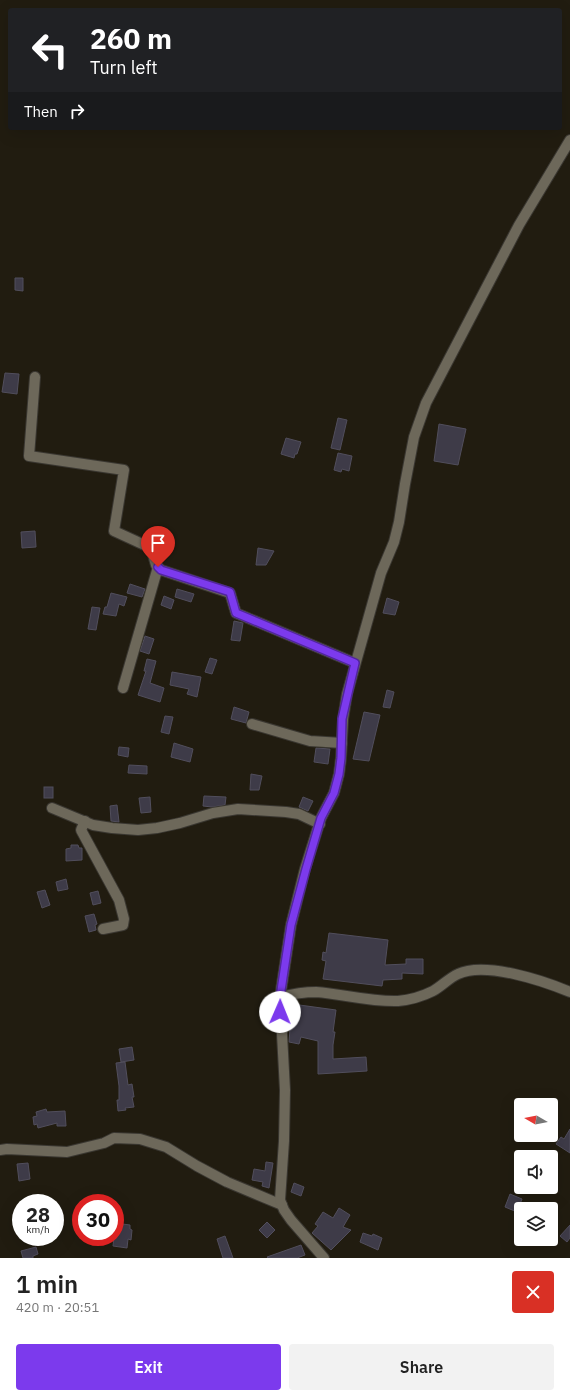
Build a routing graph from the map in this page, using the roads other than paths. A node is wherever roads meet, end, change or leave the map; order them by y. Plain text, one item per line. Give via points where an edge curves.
1 (570, 140) edge
2 (35, 377) dead end
3 (158, 567) junction
4 (355, 663) junction
5 (123, 688) dead end
6 (252, 724) dead end
7 (342, 743) junction
8 (52, 808) dead end
9 (85, 821) junction
10 (320, 824) junction
11 (103, 929) dead end
12 (570, 992) edge
13 (280, 997) junction
14 (0, 1150) edge
15 (282, 1205) junction
16 (324, 1258) edge

1 - 4 street via 519,224 426,403 410,456 394,542 381,572
2 - 3 street via 29,456 124,470 114,531 151,548
3 - 4 street via 230,592 236,613
3 - 5 street
4 - 7 street via 342,719
6 - 7 street via 310,741
7 - 10 street via 334,793
8 - 9 street
9 - 10 street via 93,825 138,830 238,809 299,814
9 - 11 street via 81,830 119,900 124,919 123,925
10 - 13 street via 291,925
12 - 13 street via 539,980 472,970 459,973 433,990 407,1000 381,1000 316,992
13 - 15 street via 285,1090 280,1200
14 - 15 street via 67,1152 114,1138 140,1139 166,1147 227,1182
15 - 16 street via 291,1220

